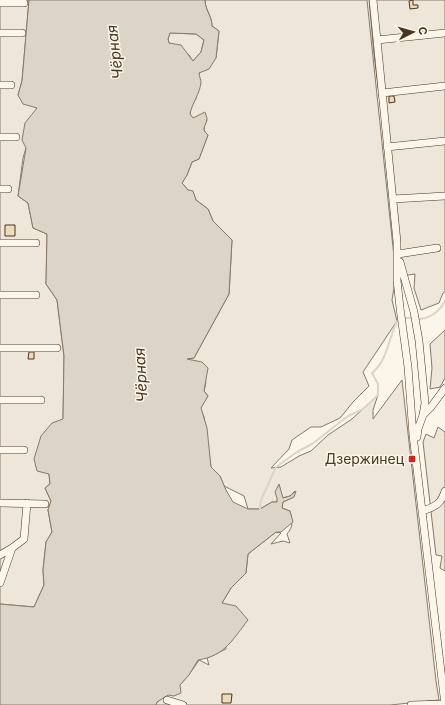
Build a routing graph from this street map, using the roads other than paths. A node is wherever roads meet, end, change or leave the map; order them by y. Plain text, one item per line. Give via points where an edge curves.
1 (373, 0) edge
2 (0, 3) edge
3 (24, 3) dead end
4 (0, 33) edge
5 (22, 33) dead end
6 (445, 33) edge
7 (377, 40) junction
8 (0, 85) edge
9 (11, 85) dead end
10 (445, 86) edge
11 (382, 93) junction
12 (0, 137) edge
13 (16, 137) dead end
14 (445, 141) edge
15 (387, 147) junction
16 (0, 189) edge
17 (8, 189) dead end
18 (445, 196) edge
19 (393, 199) junction
20 (0, 243) edge
21 (36, 243) dead end
22 (437, 248) dead end
23 (398, 254) junction
24 (0, 295) edge
25 (36, 295) dead end
26 (0, 348) edge
27 (57, 348) dead end
28 (445, 388) edge
29 (0, 400) edge
30 (41, 400) dead end
31 (423, 415) junction
32 (0, 450) edge
33 (24, 450) dead end
34 (416, 450) junction
35 (445, 491) edge
36 (0, 503) edge
37 (27, 503) junction
38 (46, 504) dead end
39 (423, 511) junction
40 (12, 548) junction
41 (0, 555) edge
42 (0, 583) edge
43 (167, 700) dead end
44 (183, 705) edge
45 (412, 705) edge
46 (445, 705) edge

1 - 7 street
2 - 3 street
4 - 5 street
6 - 7 street
7 - 11 street
8 - 9 street
10 - 11 street
11 - 15 street
12 - 13 street
14 - 15 street
15 - 19 street
16 - 17 street
18 - 19 street
19 - 23 street
20 - 21 street
22 - 23 street
23 - 31 street via 418,332 425,403
23 - 34 street via 397,280
24 - 25 street
26 - 27 street
28 - 31 street
29 - 30 street
31 - 34 street via 418,429
32 - 33 street
34 - 39 street
35 - 39 street via 437,505
36 - 37 street
37 - 38 street
37 - 40 street via 24,540
39 - 46 street
40 - 41 street
40 - 42 street
43 - 44 street
45 - 46 street

